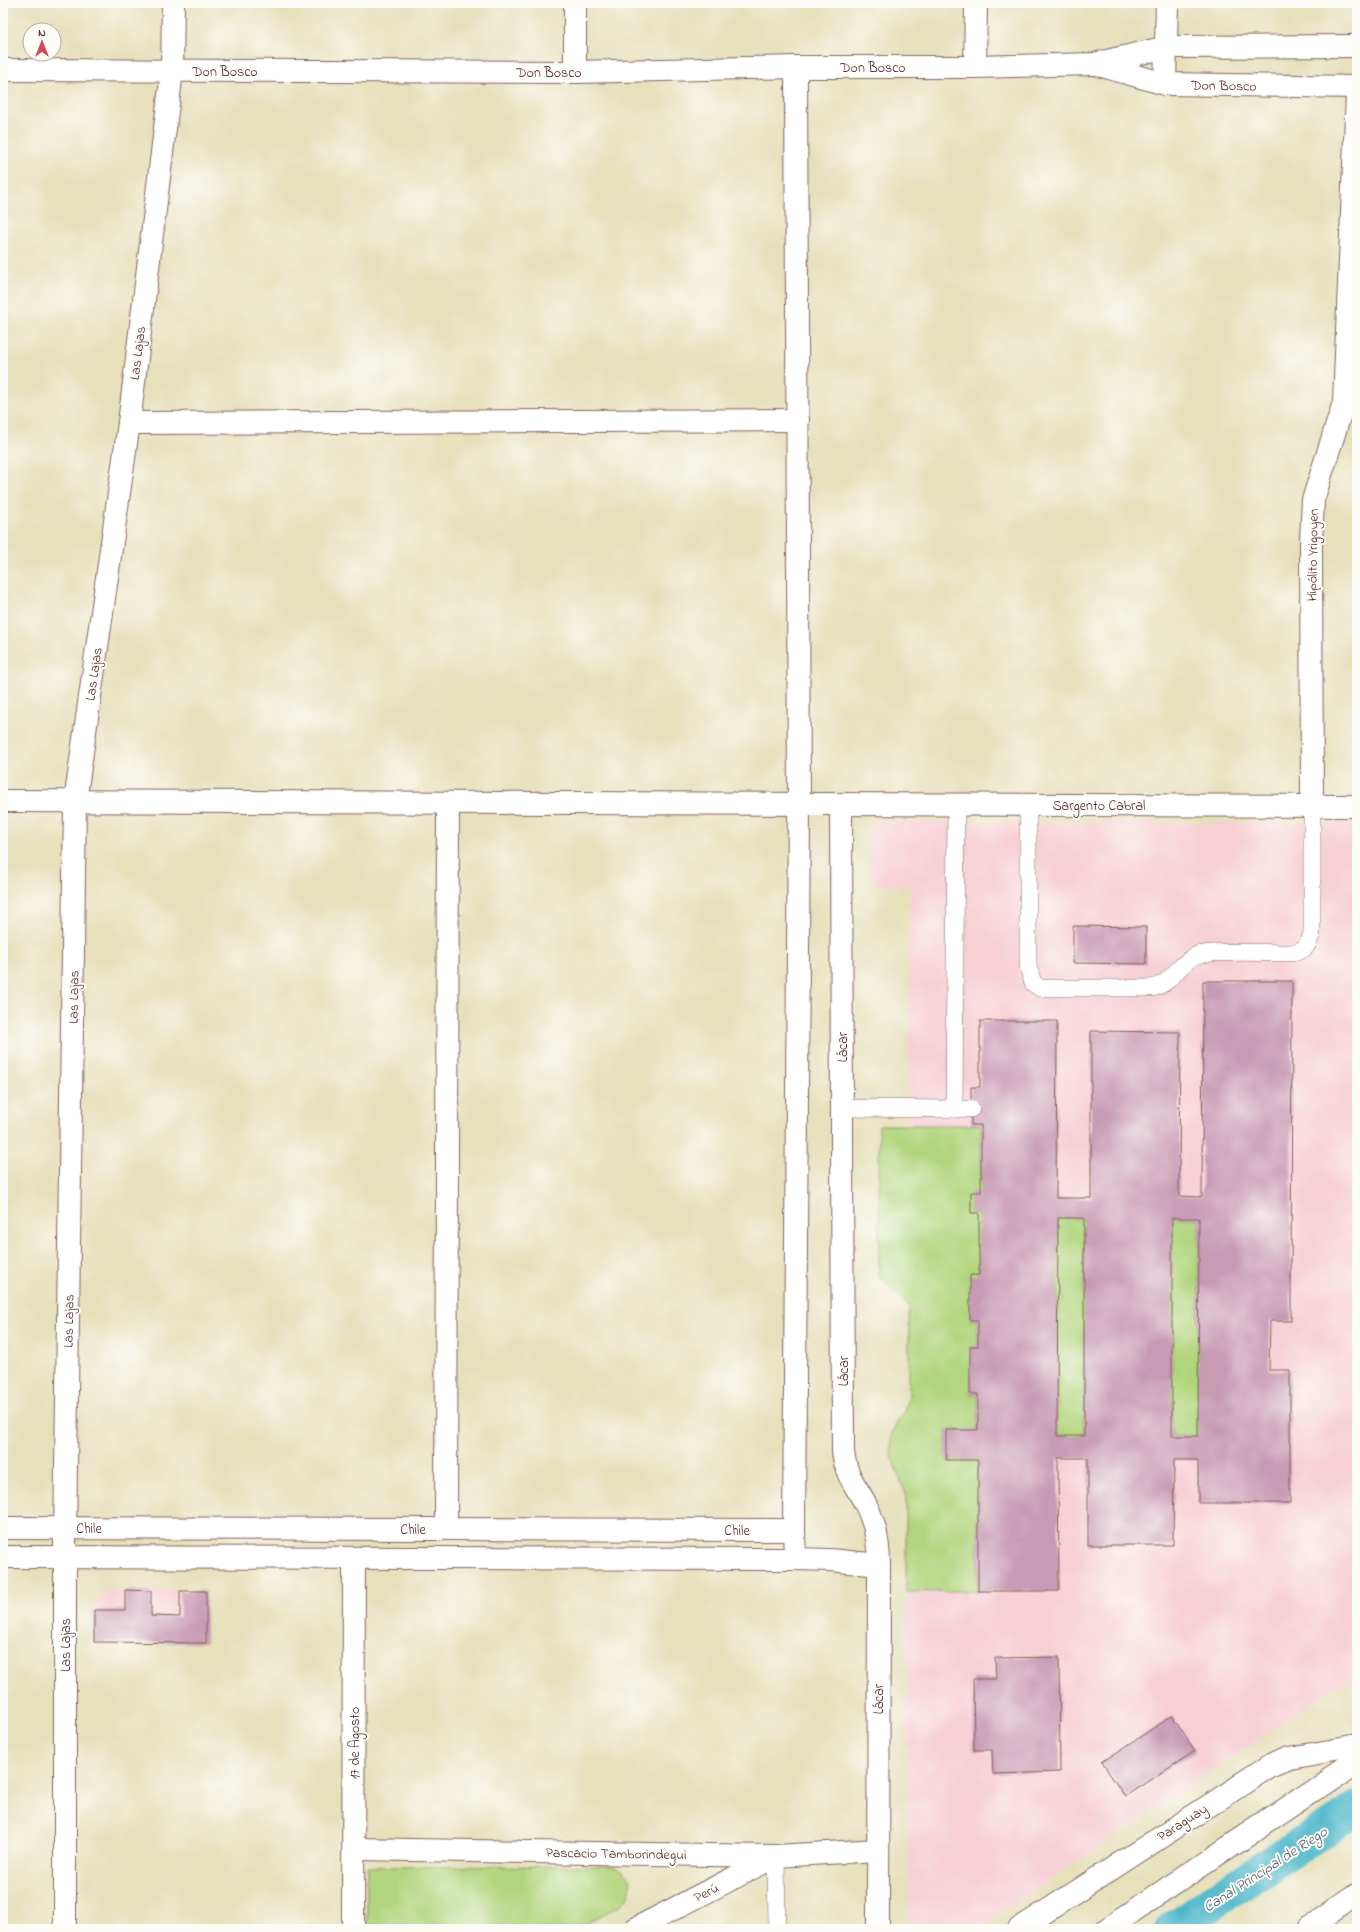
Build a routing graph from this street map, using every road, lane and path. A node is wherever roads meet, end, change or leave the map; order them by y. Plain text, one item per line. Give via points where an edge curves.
1 (173, 3) edge
2 (575, 3) edge
3 (976, 3) edge
4 (1167, 3) edge
5 (1357, 46) edge
6 (1167, 47) junction
7 (1094, 64) junction
8 (796, 67) junction
9 (975, 67) junction
10 (3, 70) edge
11 (172, 71) junction
12 (575, 72) junction
13 (1165, 84) junction
14 (1357, 87) edge
15 (1357, 92) edge
16 (1351, 402) edge
17 (798, 420) junction
18 (129, 424) junction
19 (3, 801) edge
20 (75, 802) junction
21 (448, 803) junction
22 (799, 805) junction
23 (841, 805) junction
24 (956, 805) junction
25 (1028, 805) junction
26 (1312, 806) junction
27 (1357, 806) edge
28 (842, 1108) junction
29 (954, 1109) junction
30 (971, 1109) dead end
31 (3, 1528) edge
32 (66, 1528) junction
33 (446, 1529) junction
34 (794, 1530) junction
35 (3, 1557) edge
36 (65, 1557) junction
37 (354, 1558) junction
38 (794, 1559) junction
39 (879, 1565) junction
40 (1357, 1746) edge
41 (1357, 1761) edge
42 (354, 1849) junction
43 (878, 1850) junction
44 (776, 1856) junction
45 (1357, 1894) edge
46 (65, 1929) edge
47 (354, 1929) edge
48 (635, 1929) edge
49 (776, 1929) edge
50 (878, 1929) edge
51 (1019, 1929) edge
52 (1107, 1929) edge
53 (1307, 1929) edge

1 - 11 street, Las Lajas
2 - 12 street
3 - 9 street
4 - 6 street
5 - 6 street, Don Bosco
6 - 7 street, Don Bosco
6 - 13 street
7 - 9 street, Don Bosco
7 - 13 street, Don Bosco
8 - 9 street, Don Bosco
8 - 12 street, Don Bosco
8 - 17 street
10 - 11 street, Don Bosco
11 - 12 street, Don Bosco
11 - 18 street, Las Lajas
13 - 14 street, Don Bosco
15 - 16 street, Hipólito Yrigoyen
16 - 26 street, Hipólito Yrigoyen via 1313,500
17 - 18 street
17 - 22 street
18 - 20 street, Las Lajas
19 - 20 street, Sargento Cabral
20 - 21 street, Sargento Cabral
20 - 32 street, Las Lajas
21 - 22 street, Sargento Cabral
21 - 33 street
22 - 23 street, Sargento Cabral
22 - 34 street
23 - 24 street, Sargento Cabral
23 - 28 street, Lácar
24 - 25 street, Sargento Cabral
24 - 29 lane
25 - 26 street, Sargento Cabral
25 - 26 lane via 1028,966 1033,984 1040,988 1158,987 1166,983 1188,961 1202,954 1290,954 1303,950 1308,946 1312,932
26 - 27 street, Sargento Cabral
28 - 29 lane
28 - 39 street, Lácar via 843,1452 849,1477 865,1504 876,1532
29 - 30 lane
31 - 32 street, Chile
32 - 33 street, Chile
32 - 36 street, Las Lajas
33 - 34 street, Chile
34 - 38 street
35 - 36 street, Chile
36 - 37 street, Chile
36 - 46 street, Las Lajas
37 - 38 street, Chile
37 - 42 street, 17 de Agosto
38 - 39 street, Chile
39 - 43 street, Lácar
40 - 51 street, Paraguay via 1296,1757 1270,1766
41 - 52 street
42 - 44 street, Pascacio Tamborindegui
42 - 47 street, 17 de Agosto
43 - 44 street, Pascacio Tamborindegui
43 - 50 street, Lácar
44 - 48 street, Perú
44 - 49 lane
45 - 53 street

